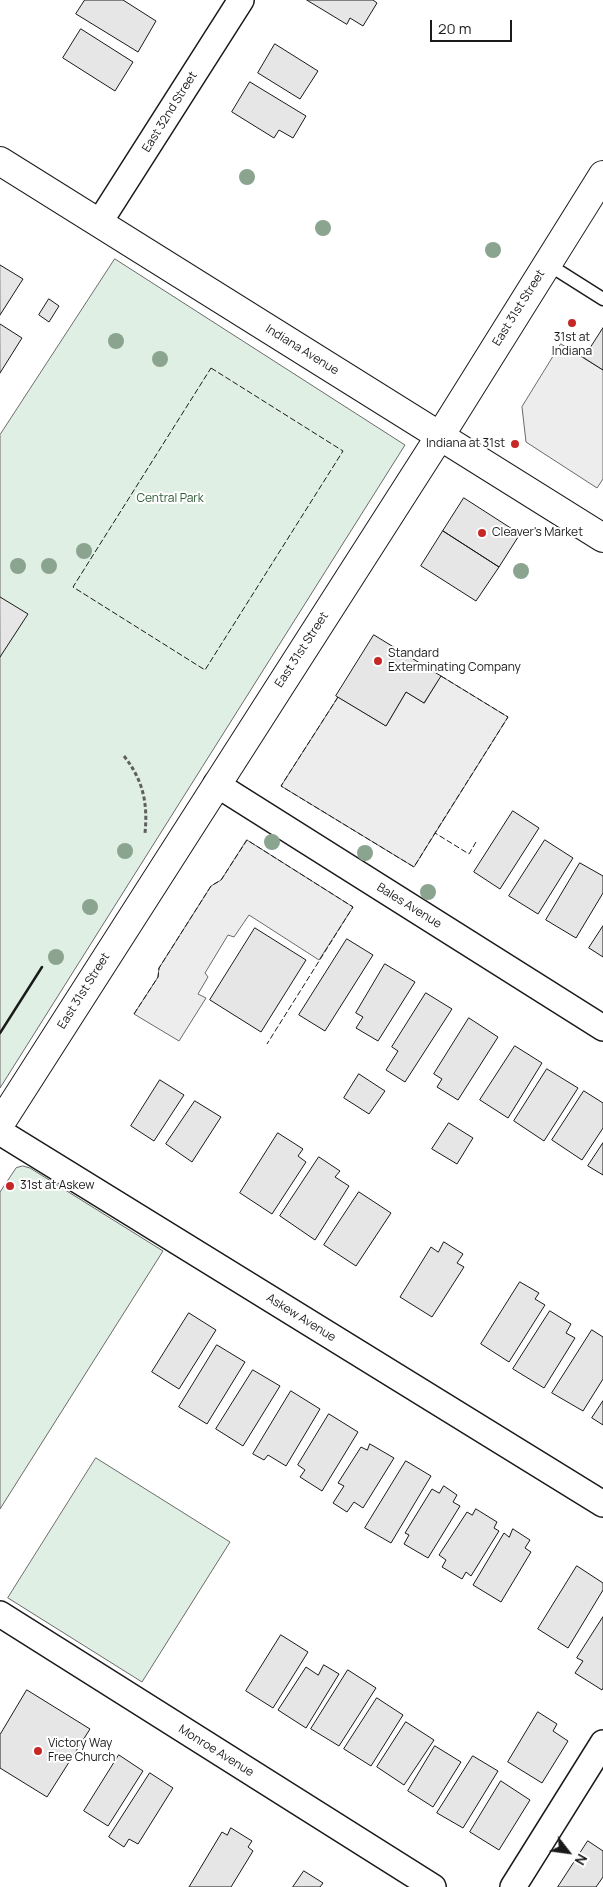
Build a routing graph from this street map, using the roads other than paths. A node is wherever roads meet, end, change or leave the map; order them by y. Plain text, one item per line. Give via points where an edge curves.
1 (241, 0) edge
2 (0, 161) edge
3 (603, 175) edge
4 (99, 223) junction
5 (546, 264) junction
6 (603, 299) edge
7 (440, 436) junction
8 (603, 538) edge
9 (216, 784) junction
10 (603, 1028) edge
11 (0, 1124) edge
12 (0, 1132) edge
13 (603, 1504) edge
14 (0, 1614) edge
15 (603, 1743) edge
16 (433, 1887) edge
17 (513, 1887) edge

1 - 4 street, East 32nd Street
2 - 4 main road, Indiana Avenue
3 - 5 main road, East 31st Street
4 - 7 main road, Indiana Avenue
5 - 6 lane
5 - 7 main road, East 31st Street
7 - 8 main road, Indiana Avenue
7 - 9 main road, East 31st Street
9 - 10 street, Bales Avenue
9 - 11 main road, East 31st Street
12 - 13 street, Askew Avenue
14 - 16 street, Monroe Avenue
15 - 17 street

